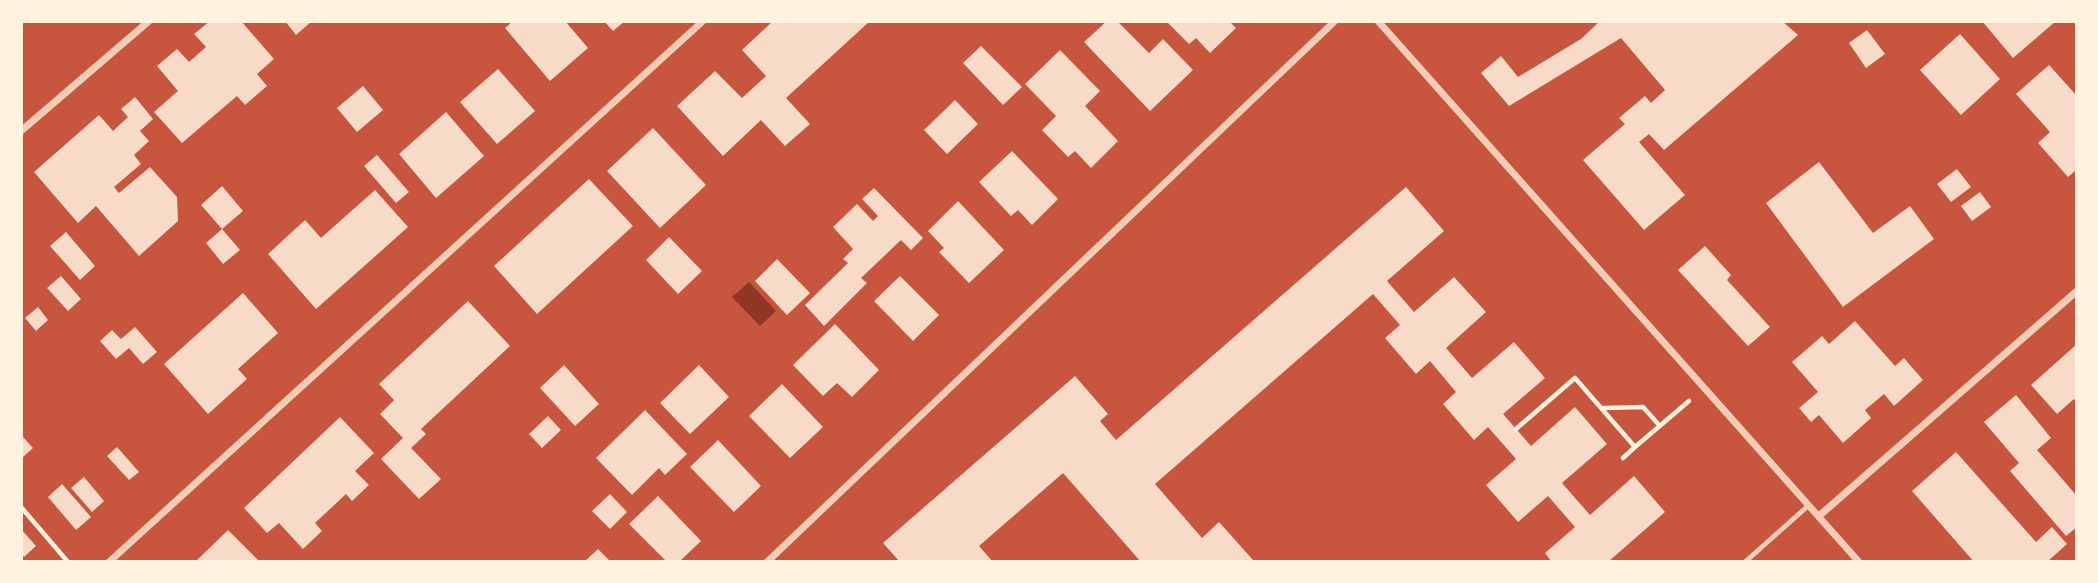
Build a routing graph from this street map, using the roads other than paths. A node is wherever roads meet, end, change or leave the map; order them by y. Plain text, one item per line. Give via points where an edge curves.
1 (149, 21) edge
2 (703, 21) edge
3 (1335, 21) edge
4 (1378, 21) edge
5 (21, 131) edge
6 (2077, 291) edge
7 (1809, 505) junction
8 (1819, 516) junction
9 (109, 562) edge
10 (767, 562) edge
11 (1745, 562) edge
12 (1859, 562) edge

1 - 5 street
2 - 9 street
3 - 10 street
4 - 7 street
6 - 8 street
7 - 8 street
7 - 11 lane
8 - 12 street

